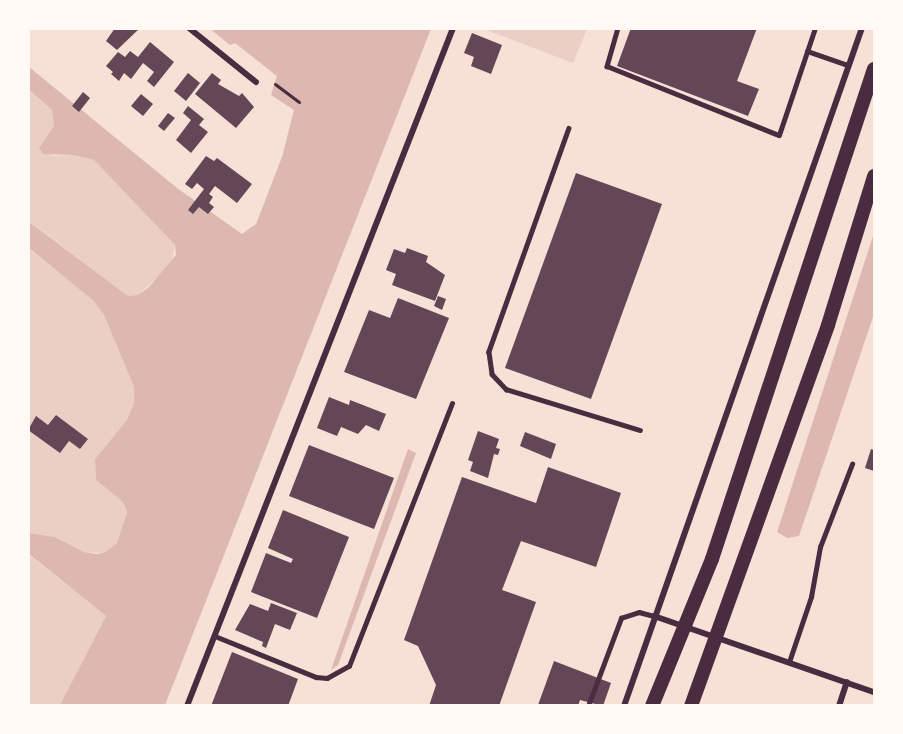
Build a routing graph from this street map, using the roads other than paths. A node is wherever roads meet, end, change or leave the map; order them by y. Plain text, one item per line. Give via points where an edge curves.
1 (189, 28) edge
2 (453, 28) edge
3 (618, 28) edge
4 (815, 28) edge
5 (862, 28) edge
6 (807, 51) junction
7 (848, 65) junction
8 (874, 69) edge
9 (256, 82) dead end
10 (569, 128) dead end
11 (874, 177) edge
12 (452, 402) dead end
13 (640, 430) dead end
14 (852, 464) dead end
15 (654, 616) junction
16 (687, 625) junction
17 (215, 636) junction
18 (718, 637) junction
19 (789, 662) junction
20 (847, 682) junction
21 (874, 692) edge
22 (187, 705) edge
23 (588, 705) edge
24 (624, 705) edge
25 (651, 705) edge
26 (691, 705) edge
27 (839, 705) edge

1 - 9 street
2 - 17 street
3 - 6 lane via 607,66 779,135
4 - 6 lane
5 - 7 street
6 - 7 lane
7 - 15 street
8 - 16 main road via 777,369
10 - 13 lane via 489,352 492,375 506,389
11 - 18 main road via 828,325
12 - 17 lane via 349,666 327,678 316,676
14 - 19 lane via 820,547 811,597
15 - 16 street
15 - 23 lane via 639,612 621,618
15 - 24 street
16 - 18 street
16 - 25 main road
17 - 22 street
18 - 19 street
18 - 26 main road
19 - 20 street
20 - 21 street
20 - 27 street

